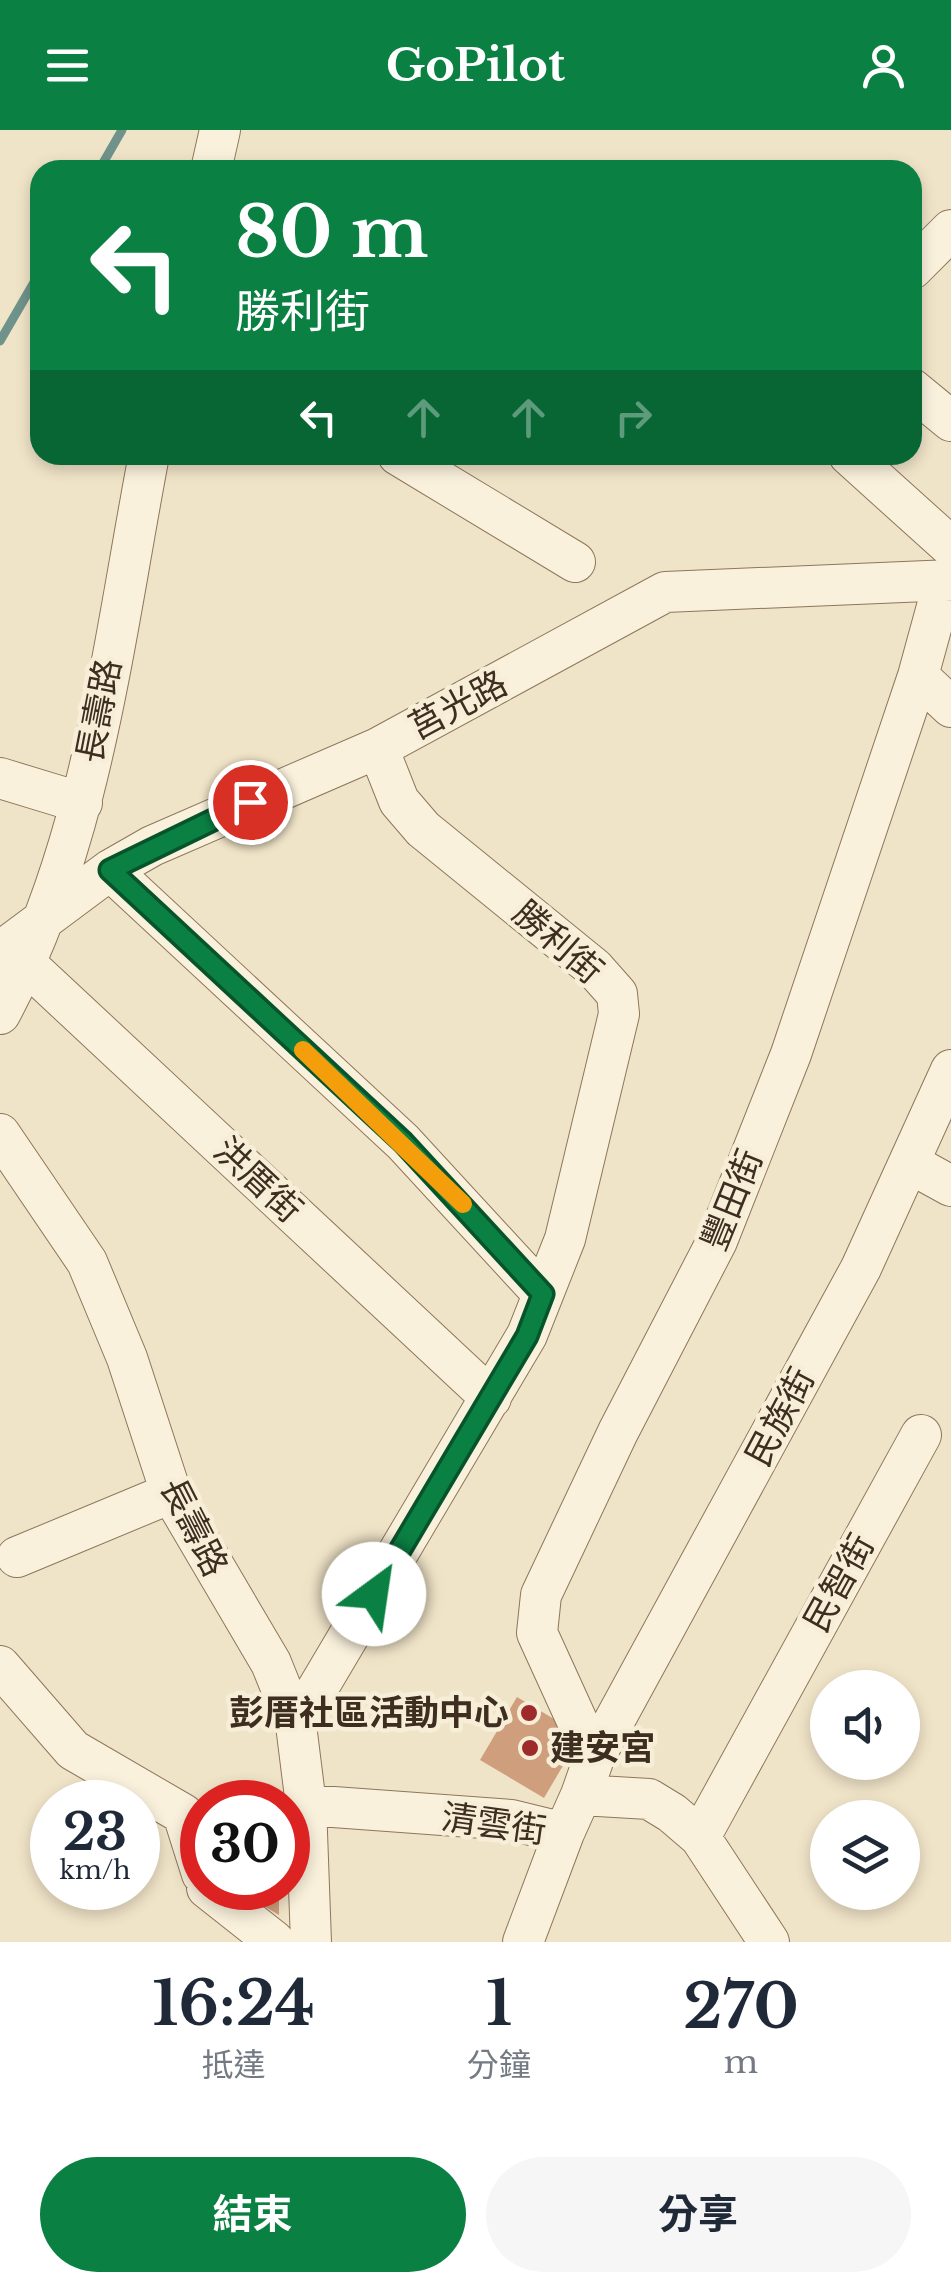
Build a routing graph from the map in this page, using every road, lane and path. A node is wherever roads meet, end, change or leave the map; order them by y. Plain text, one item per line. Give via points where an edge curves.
1 (220, 130) edge
2 (213, 160) edge
3 (951, 230) edge
4 (922, 259) edge
5 (922, 397) edge
6 (951, 422) edge
7 (147, 465) edge
8 (415, 465) edge
9 (857, 465) edge
10 (575, 562) dead end
11 (949, 569) edge
12 (918, 676) junction
13 (951, 707) edge
14 (378, 748) junction
15 (0, 778) edge
16 (82, 803) junction
17 (110, 870) junction
18 (42, 922) junction
19 (12, 957) edge
20 (0, 1014) edge
21 (951, 1070) edge
22 (0, 1134) edge
23 (912, 1164) junction
24 (951, 1186) edge
25 (543, 1294) junction
26 (491, 1398) junction
27 (921, 1435) dead end
28 (171, 1493) junction
29 (18, 1557) dead end
30 (0, 1666) edge
31 (296, 1724) junction
32 (594, 1758) junction
33 (303, 1780) edge
34 (580, 1796) junction
35 (310, 1805) edge
36 (180, 1812) edge
37 (564, 1834) junction
38 (700, 1837) junction
39 (234, 1910) edge
40 (310, 1910) edge
41 (273, 1941) edge
42 (311, 1942) edge
43 (524, 1942) edge
44 (768, 1942) edge

1 - 2 street
3 - 4 street
5 - 6 street
7 - 16 street, 長壽路
8 - 10 street
9 - 11 street
11 - 12 street, 豐田街
11 - 14 street, 莒光路 via 665,592
12 - 13 street
12 - 32 street, 豐田街 via 790,1054 717,1242 541,1594 538,1633
14 - 17 street, 莒光路
14 - 25 street, 勝利街 via 399,801 423,830 594,968 617,994 611,1054 565,1239
15 - 16 street
16 - 18 street, 長壽路
17 - 18 street, 莒光路
17 - 25 street via 403,1142
18 - 19 street, 長壽路
19 - 20 street, 長壽路
19 - 26 street, 洪厝街
21 - 23 street, 民族街
22 - 28 street, 長壽路 via 87,1262
23 - 24 street
23 - 32 street, 民族街
25 - 26 street, 勝利街
26 - 31 street, 勝利街
27 - 38 street, 民智街
28 - 29 street
28 - 31 street, 長壽路 via 271,1663
30 - 36 street via 73,1750
31 - 33 street, 長壽路
32 - 34 street
34 - 37 street, 清雲街
34 - 38 street, 清雲街 via 649,1798
35 - 37 street, 清雲街 via 511,1820
37 - 43 street
38 - 44 street, 清雲街
39 - 41 street
40 - 42 street, 長壽路
41 - 42 street

